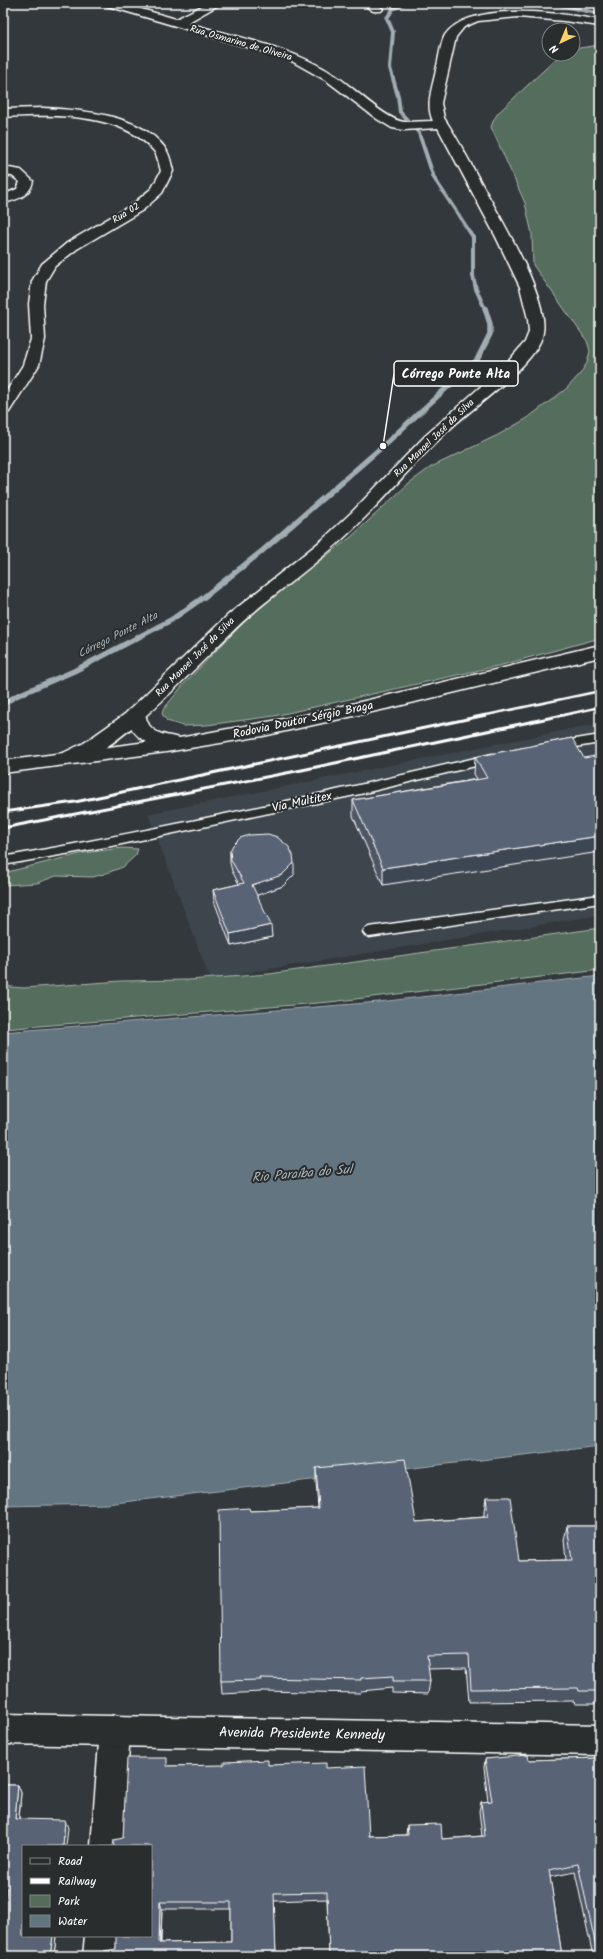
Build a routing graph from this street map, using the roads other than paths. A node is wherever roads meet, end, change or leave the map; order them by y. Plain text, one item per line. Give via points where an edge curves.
1 (108, 3) edge
2 (217, 3) edge
3 (600, 23) edge
4 (175, 24) junction
5 (3, 113) edge
6 (442, 124) junction
7 (3, 171) edge
8 (3, 199) edge
9 (3, 409) edge
10 (600, 651) edge
11 (136, 714) junction
12 (600, 739) edge
13 (179, 743) junction
14 (548, 748) edge
15 (502, 756) edge
16 (68, 759) junction
17 (3, 767) edge
18 (3, 861) edge
19 (600, 899) edge
20 (369, 932) dead end
21 (3, 1729) edge
22 (116, 1730) junction
23 (597, 1742) edge
24 (107, 1845) edge
25 (101, 1937) edge
26 (100, 1956) edge

1 - 4 street, Rua Osmarino de Oliveira
2 - 4 street
3 - 6 street, Rua Manoel José da Silva via 516,10 478,14 459,22 454,26 450,36 435,103 436,113
4 - 6 street, Rua Osmarino de Oliveira via 259,46 305,63 331,78 393,124
5 - 9 street, Rua 02 via 46,111 99,117 132,128 159,148 167,170 157,190 138,207 72,246 49,264 39,281 36,304 38,339 31,365
6 - 11 street, Rua Manoel José da Silva via 513,255 536,317 534,341 514,365 413,455 328,544 248,606
7 - 8 street via 16,173 27,181 23,191
10 - 13 street, Rodovia Doutor Sérgio Braga via 332,715 262,730
11 - 13 street via 139,727 149,735 162,741
11 - 16 street, Rua Manoel José da Silva via 99,742
12 - 14 lane
13 - 16 street, Rodovia Doutor Sérgio Braga
15 - 18 lane, Via Multitex via 352,792 117,841
16 - 17 street, Rodovia Doutor Sérgio Braga
19 - 20 lane
21 - 22 street, Avenida Presidente Kennedy
22 - 23 street, Avenida Presidente Kennedy
22 - 24 street
25 - 26 street

